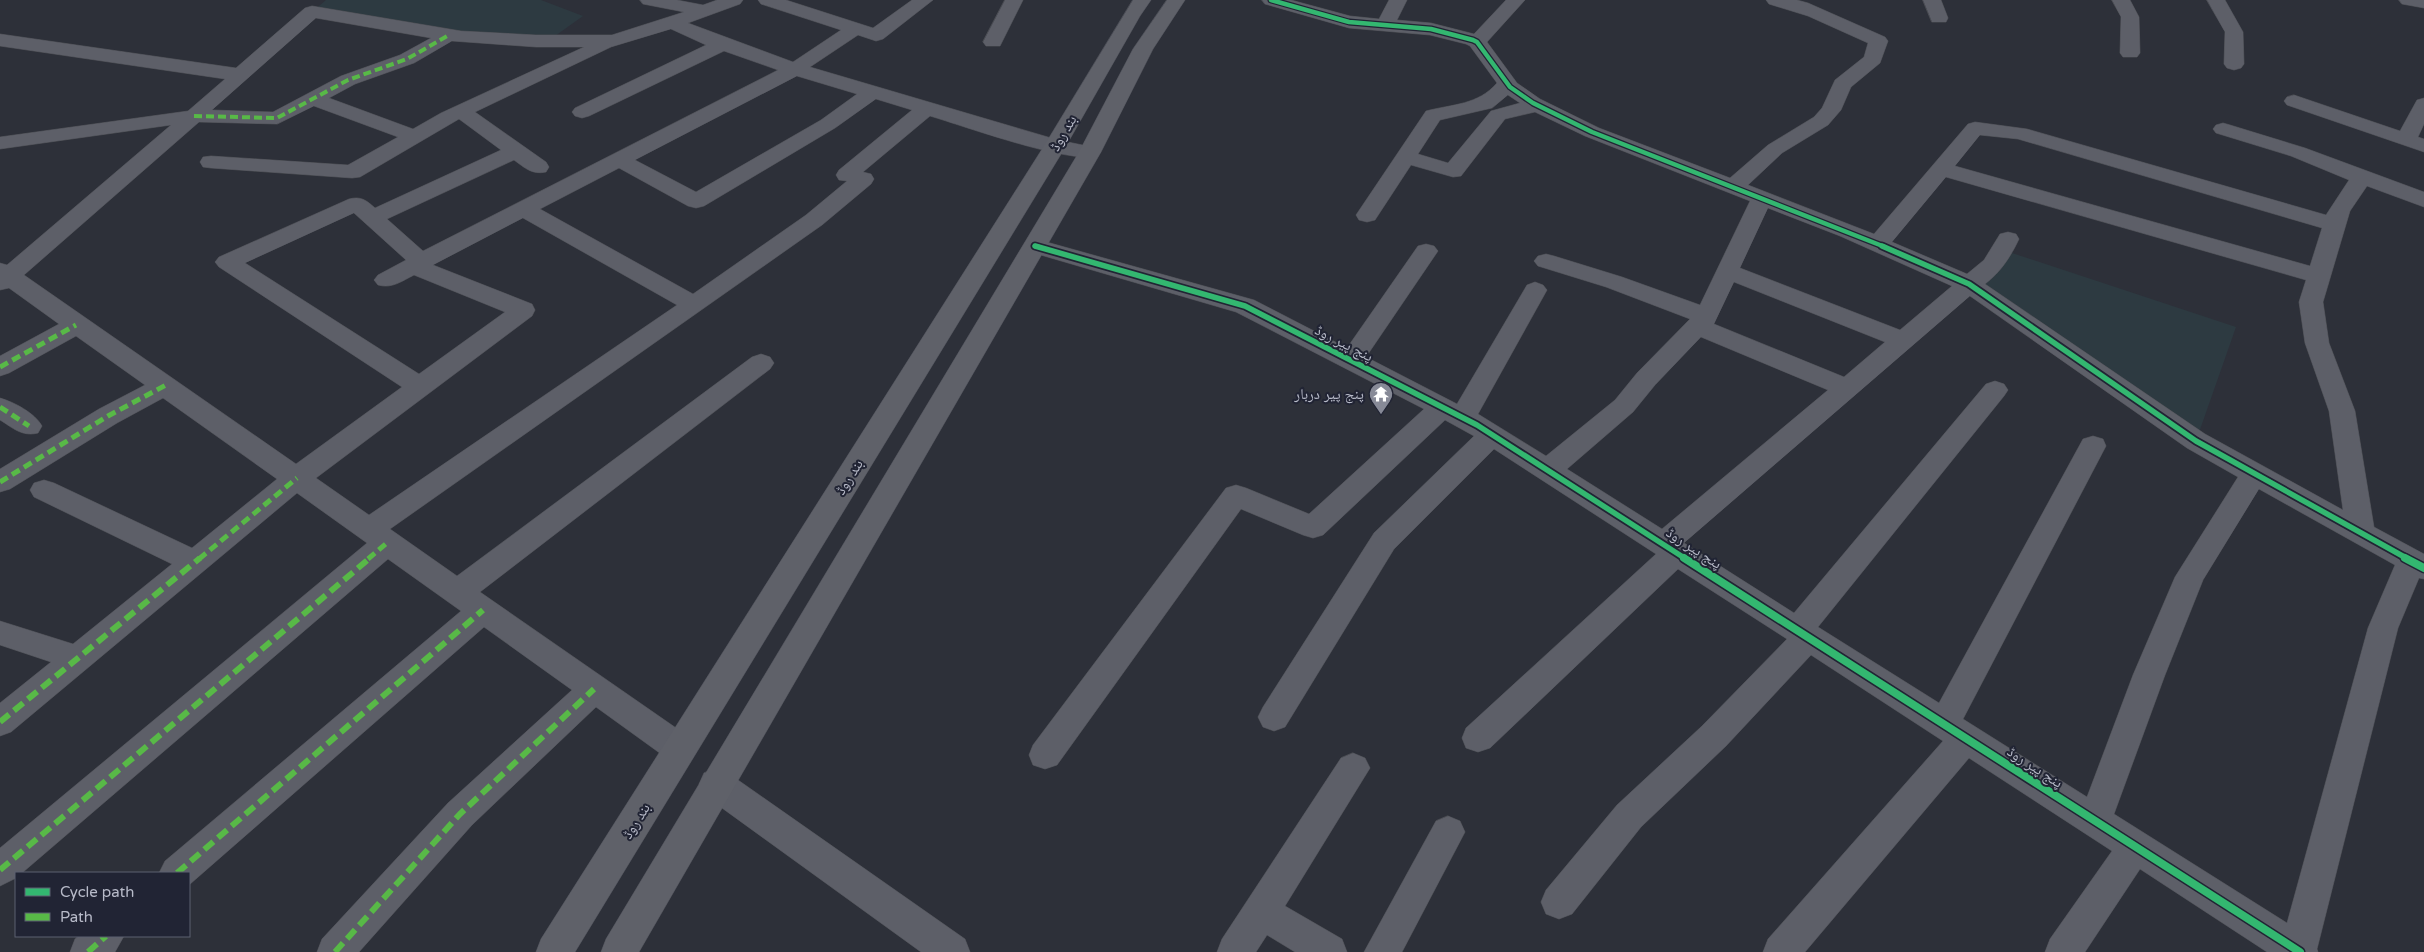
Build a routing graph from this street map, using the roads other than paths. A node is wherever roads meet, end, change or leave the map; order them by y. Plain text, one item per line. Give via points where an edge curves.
1 (649, 0) edge
2 (734, 0) edge
3 (767, 0) edge
4 (924, 0) edge
5 (1014, 0) edge
6 (1142, 0) edge
7 (1176, 0) edge
8 (1270, 0) edge
9 (1398, 0) edge
10 (1516, 0) edge
11 (1775, 0) edge
12 (1932, 0) edge
13 (2121, 0) edge
14 (2216, 0) edge
15 (2408, 0) edge
16 (2424, 4) edge
17 (319, 6) edge
18 (705, 11) junction
19 (1939, 18) dead end
20 (672, 23) junction
21 (1385, 26) junction
22 (856, 28) junction
23 (449, 35) junction
24 (0, 40) edge
25 (613, 40) junction
26 (993, 42) dead end
27 (1477, 42) junction
28 (723, 44) junction
29 (2130, 53) dead end
30 (2234, 64) dead end
31 (795, 69) junction
32 (241, 75) junction
33 (1507, 84) junction
34 (873, 92) junction
35 (312, 99) junction
36 (2294, 101) dead end
37 (2424, 104) edge
38 (1537, 105) junction
39 (927, 108) junction
40 (461, 112) junction
41 (582, 112) dead end
42 (194, 116) junction
43 (2223, 129) dead end
44 (414, 136) junction
45 (2415, 142) edge
46 (0, 143) edge
47 (1055, 146) junction
48 (516, 152) junction
49 (1090, 152) junction
50 (1405, 157) junction
51 (619, 160) junction
52 (211, 162) dead end
53 (538, 167) dead end
54 (1942, 169) junction
55 (2362, 177) junction
56 (1733, 186) junction
57 (1762, 198) junction
58 (2424, 200) edge
59 (523, 209) junction
60 (1367, 215) dead end
61 (372, 218) junction
62 (2335, 225) junction
63 (2008, 239) dead end
64 (1878, 244) junction
65 (1035, 246) junction
66 (1426, 251) dead end
67 (1546, 261) dead end
68 (417, 264) junction
69 (1727, 271) junction
70 (3, 276) edge
71 (2320, 276) junction
72 (386, 280) dead end
73 (1969, 284) junction
74 (1535, 290) dead end
75 (694, 304) junction
76 (1702, 321) junction
77 (76, 325) junction
78 (1903, 340) junction
79 (1351, 360) junction
80 (762, 364) dead end
81 (0, 367) edge
82 (166, 385) junction
83 (420, 387) junction
84 (1847, 388) junction
85 (1996, 390) dead end
86 (0, 407) edge
87 (1452, 412) junction
88 (28, 426) dead end
89 (1492, 434) junction
90 (2093, 446) dead end
91 (1548, 470) junction
92 (2254, 473) junction
93 (298, 478) junction
94 (0, 482) edge
95 (44, 490) dead end
96 (2361, 533) junction
97 (378, 536) junction
98 (1670, 548) junction
99 (195, 562) junction
100 (2418, 564) edge
101 (471, 601) junction
102 (0, 633) edge
103 (1804, 634) junction
104 (78, 658) junction
105 (594, 689) junction
106 (1274, 717) dead end
107 (0, 722) edge
108 (1955, 731) junction
109 (1478, 738) dead end
110 (680, 749) junction
111 (1045, 755) dead end
112 (1353, 768) dead end
113 (716, 784) junction
114 (2095, 820) junction
115 (1448, 832) dead end
116 (2135, 847) junction
117 (0, 870) edge
118 (178, 872) edge
119 (1559, 902) dead end
120 (1261, 912) junction
121 (105, 937) edge
122 (2299, 951) edge
123 (88, 952) edge
124 (335, 952) edge
125 (554, 952) edge
126 (618, 952) edge
127 (952, 952) edge
128 (1235, 952) edge
129 (1329, 952) edge
130 (1382, 952) edge
131 (1781, 952) edge
132 (2063, 952) edge

1 - 18 street
2 - 18 street
3 - 22 street
4 - 22 street via 876,35
5 - 26 street
6 - 47 main road, بند روڈ
7 - 49 main road via 1143,49
8 - 21 street via 1349,22
9 - 21 street
10 - 27 street
11 - 56 street via 1833,18 1878,41 1873,59 1842,84 1831,110 1821,122 1775,149
12 - 19 street
13 - 29 street via 2130,17
14 - 30 street via 2234,32
15 - 16 street
17 - 23 street
17 - 32 street
18 - 20 street
20 - 25 street
20 - 28 street
21 - 27 street via 1431,29
22 - 31 street
23 - 25 street via 536,41
23 - 35 street via 407,59 348,80
24 - 32 street
25 - 40 street
27 - 33 street
28 - 31 street
28 - 41 street
31 - 34 street
31 - 51 street
32 - 42 street
33 - 38 street
33 - 50 street via 1485,104 1433,114
34 - 39 street
34 - 51 street via 828,124 696,201
35 - 42 street via 277,118
35 - 44 street
36 - 45 street
37 - 45 street
38 - 50 street via 1498,115 1453,171
38 - 56 street via 1592,132
39 - 47 street
39 - 75 street via 847,175 863,179 814,220
40 - 44 street
40 - 48 street
42 - 46 street
42 - 70 street
43 - 55 street via 2298,152
44 - 52 street via 352,172
47 - 49 street
47 - 110 main road, بند روڈ
48 - 53 street
48 - 61 street
49 - 65 main road
50 - 60 street
51 - 59 street
54 - 62 street via 1975,128 2020,133
54 - 64 street
54 - 71 street
55 - 58 street
55 - 62 street via 2339,211
56 - 57 street
57 - 64 street
57 - 69 street
59 - 68 street
59 - 75 street
61 - 68 street
61 - 83 street via 357,204 226,262
62 - 71 street
63 - 73 street via 1987,272
64 - 73 street
65 - 79 street, پنج پیر روڈ via 1245,306
65 - 113 main road
66 - 79 street
67 - 76 street via 1614,282
68 - 72 street
68 - 83 street via 523,310
69 - 76 street
69 - 78 street
70 - 77 street
71 - 96 street via 2311,302 2317,343 2342,411
73 - 78 street
73 - 92 street via 2196,441
74 - 87 street
75 - 97 street
76 - 84 street
76 - 91 street via 1646,378 1624,406
77 - 81 street
77 - 82 street
78 - 84 street
79 - 87 street, پنج پیر روڈ
80 - 101 street
82 - 93 street
82 - 94 street
83 - 93 street
84 - 98 street
85 - 103 street
86 - 88 street
87 - 89 street, پنج پیر روڈ
87 - 111 street via 1313,527 1236,495
89 - 91 street, پنج پیر روڈ
89 - 106 street via 1384,541
90 - 108 street
91 - 98 street, پنج پیر روڈ
92 - 96 street
92 - 114 street via 2190,576
93 - 97 street
93 - 99 street
95 - 99 street
96 - 100 street
97 - 101 street
97 - 117 street
98 - 103 street, پنج پیر روڈ
98 - 109 street
99 - 104 street
100 - 122 street via 2383,628
101 - 105 street
101 - 118 street
102 - 104 street
103 - 108 street, پنج پیر روڈ
103 - 119 street via 1714,736 1629,816
104 - 107 street
105 - 110 street
105 - 124 street via 460,814
108 - 114 street, پنج پیر روڈ
108 - 131 street
110 - 125 main road, بند روڈ
112 - 120 street
113 - 126 main road
113 - 127 street
114 - 116 street, پنج پیر روڈ
115 - 130 street
116 - 122 street, پنج پیر روڈ
116 - 132 street
120 - 128 street
120 - 129 street
121 - 123 street

